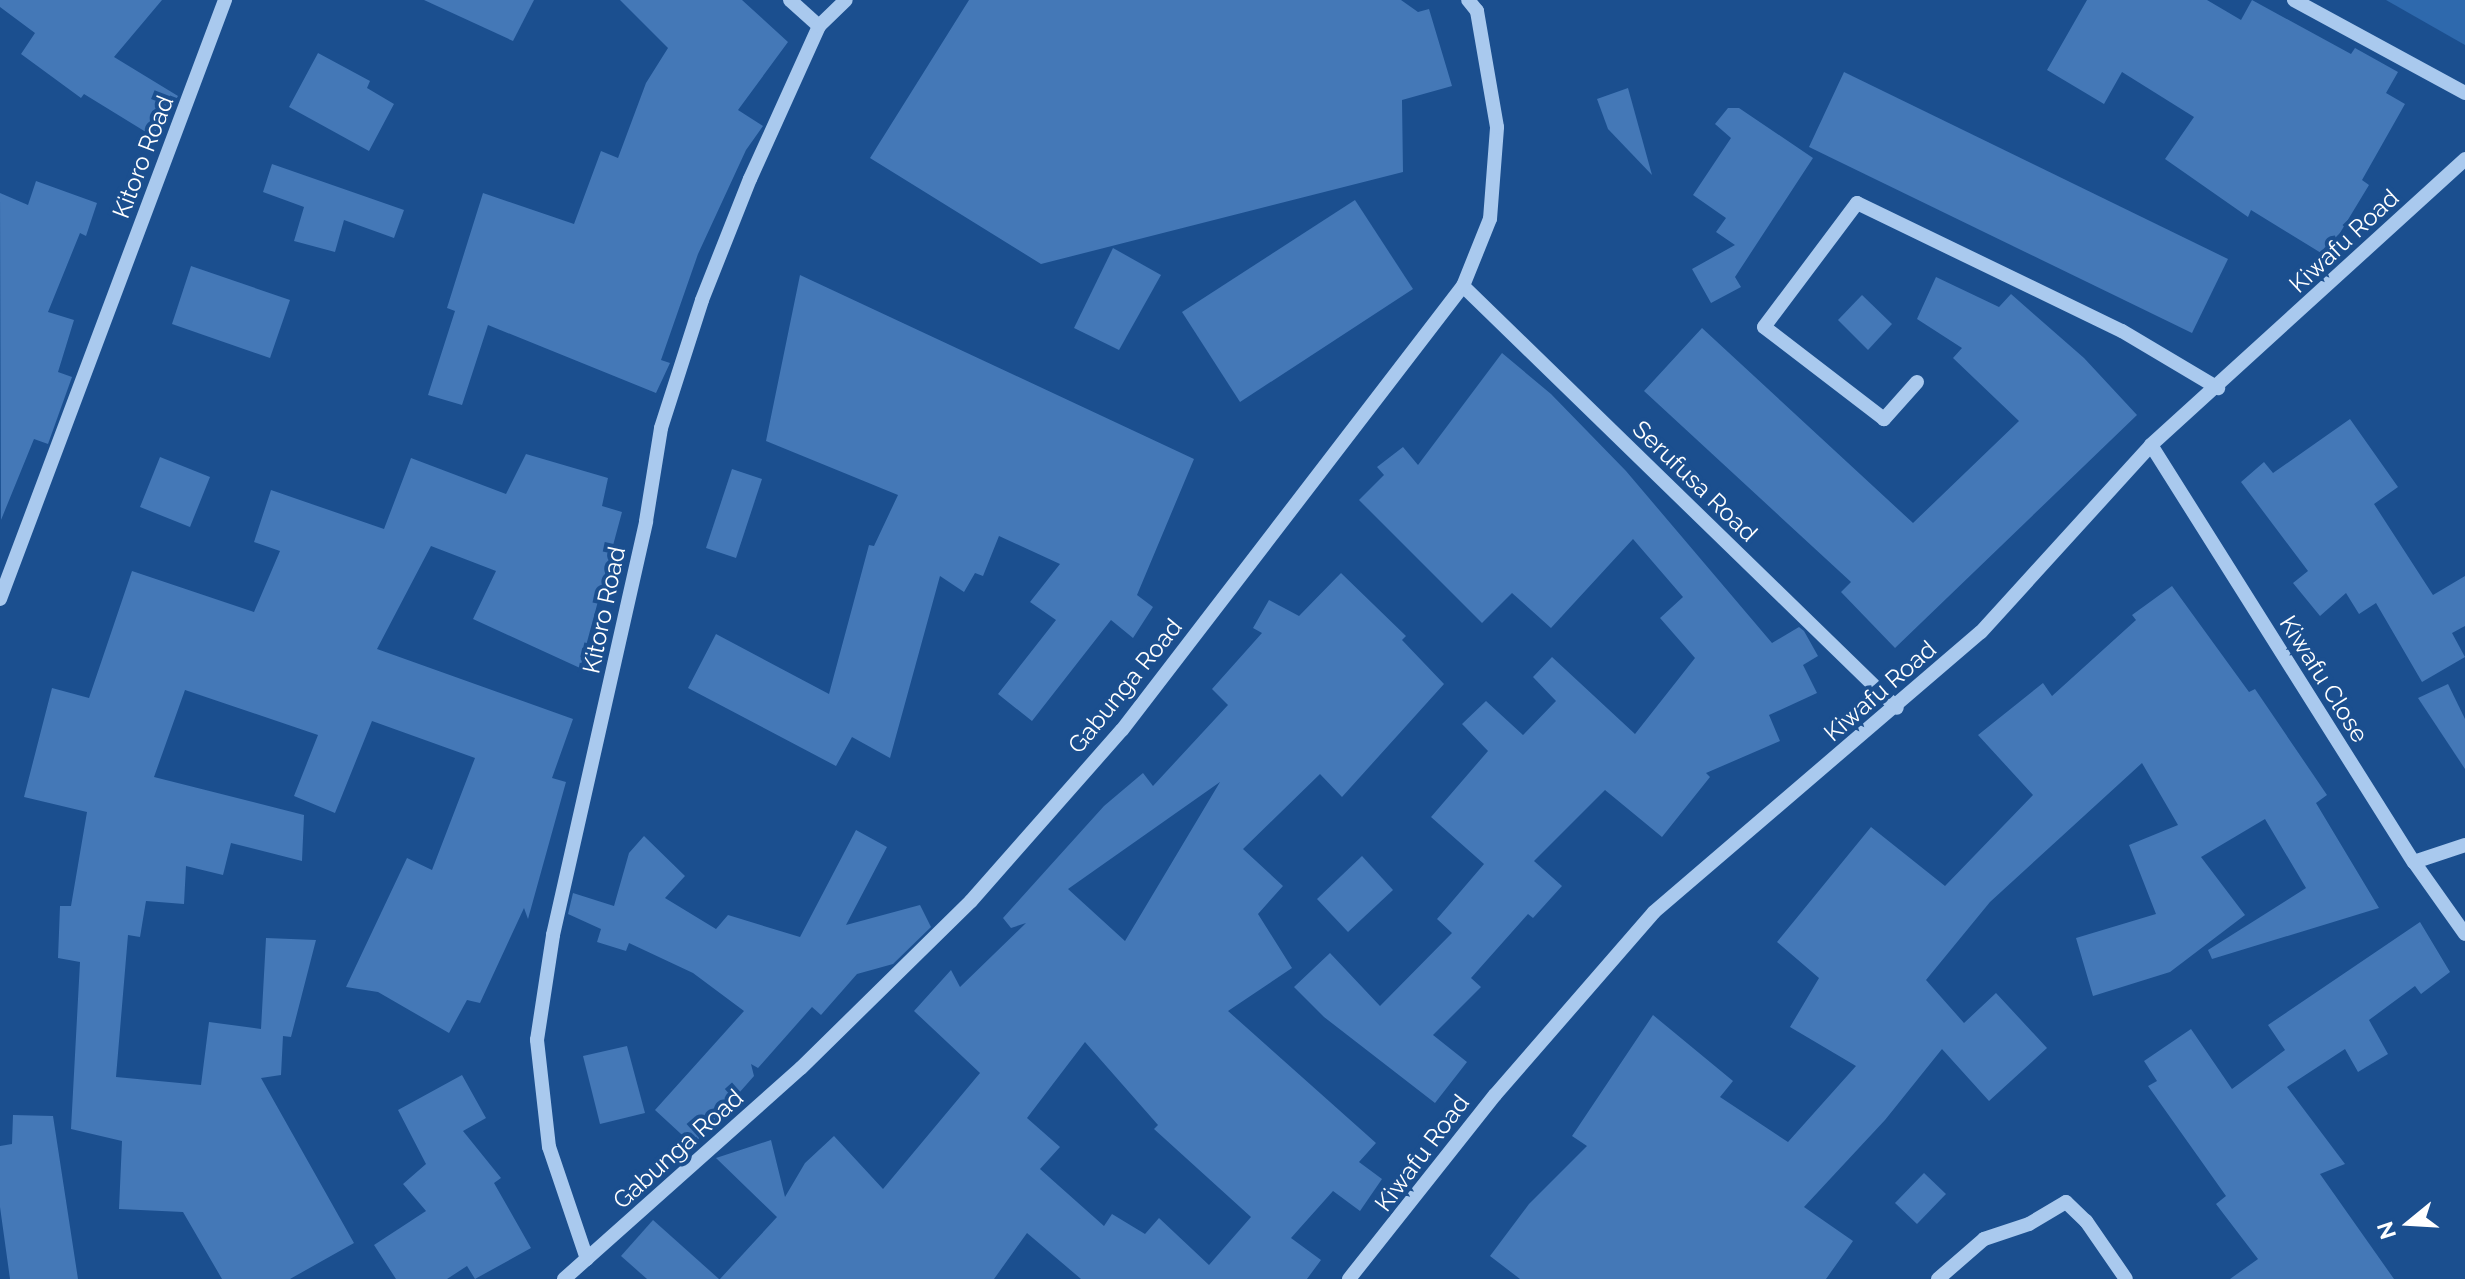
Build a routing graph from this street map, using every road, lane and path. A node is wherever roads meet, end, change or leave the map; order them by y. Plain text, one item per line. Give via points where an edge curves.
1 (225, 0) edge
2 (790, 0) edge
3 (846, 0) edge
4 (1468, 0) edge
5 (2294, 0) edge
6 (819, 26) junction
7 (2465, 93) edge
8 (2465, 159) edge
9 (1463, 286) junction
10 (1917, 382) dead end
11 (2218, 388) junction
12 (2151, 445) junction
13 (0, 599) edge
14 (1897, 708) junction
15 (2465, 845) edge
16 (2414, 862) junction
17 (2465, 934) edge
18 (587, 1259) junction
19 (564, 1279) edge
20 (1349, 1279) edge
21 (1938, 1279) edge
22 (2126, 1279) edge

1 - 13 street, Kitoro Road
2 - 6 street
3 - 6 street, Kitoro Road
4 - 9 street, Gabunga Road via 1477,11 1497,127 1490,219
5 - 7 street
6 - 18 street, Kitoro Road via 707,287 661,428 646,521 553,935 537,1040 549,1147
8 - 11 street, Kiwafu Road
9 - 14 street, Serufusa Road
9 - 18 street, Gabunga Road via 1122,730 971,901 801,1068
10 - 11 street via 1884,419 1764,327 1857,203 2122,331
11 - 12 street, Kiwafu Road
12 - 14 street, Kiwafu Road via 1981,632
12 - 16 street, Kiwafu Close
14 - 20 street, Kiwafu Road via 1654,912 1495,1095
15 - 16 street
16 - 17 street, Kiwafu Close
18 - 19 street, Gabunga Road
21 - 22 street via 1984,1239 2029,1224 2066,1202 2086,1221

